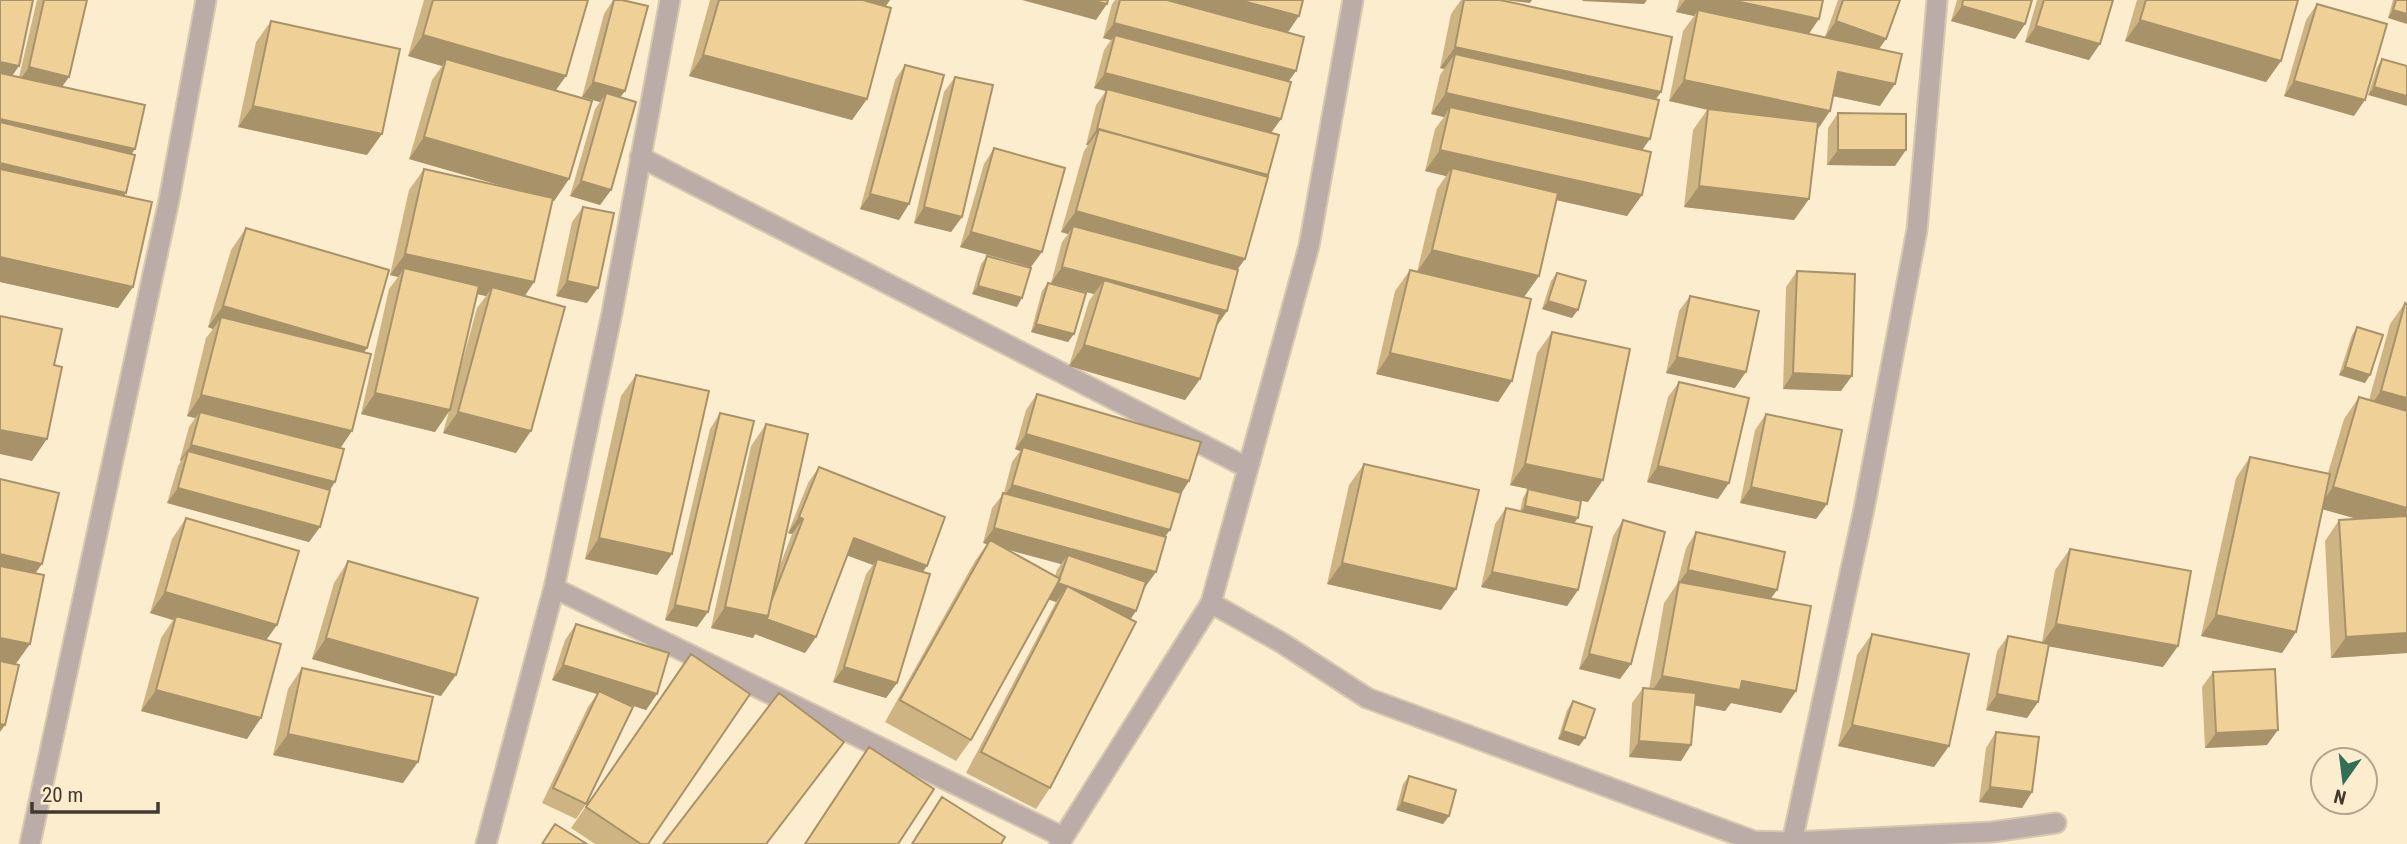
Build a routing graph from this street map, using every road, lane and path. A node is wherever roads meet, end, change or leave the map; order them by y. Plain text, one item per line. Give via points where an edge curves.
1 (206, 0) edge
2 (670, 0) edge
3 (1353, 0) edge
4 (1937, 0) edge
5 (640, 157) junction
6 (1248, 468) junction
7 (554, 588) junction
8 (1211, 603) junction
9 (2056, 823) dead end
10 (1061, 840) edge
11 (1792, 842) junction
12 (1754, 843) edge
13 (30, 844) edge
14 (486, 844) edge

1 - 13 street via 167,213
2 - 5 street
3 - 6 street via 1309,246
4 - 11 street via 1917,230 1864,509
5 - 6 street
5 - 7 street
6 - 8 street
7 - 10 street
7 - 14 street
8 - 10 street
8 - 12 street via 1367,698
9 - 11 street via 1992,832
11 - 12 street

